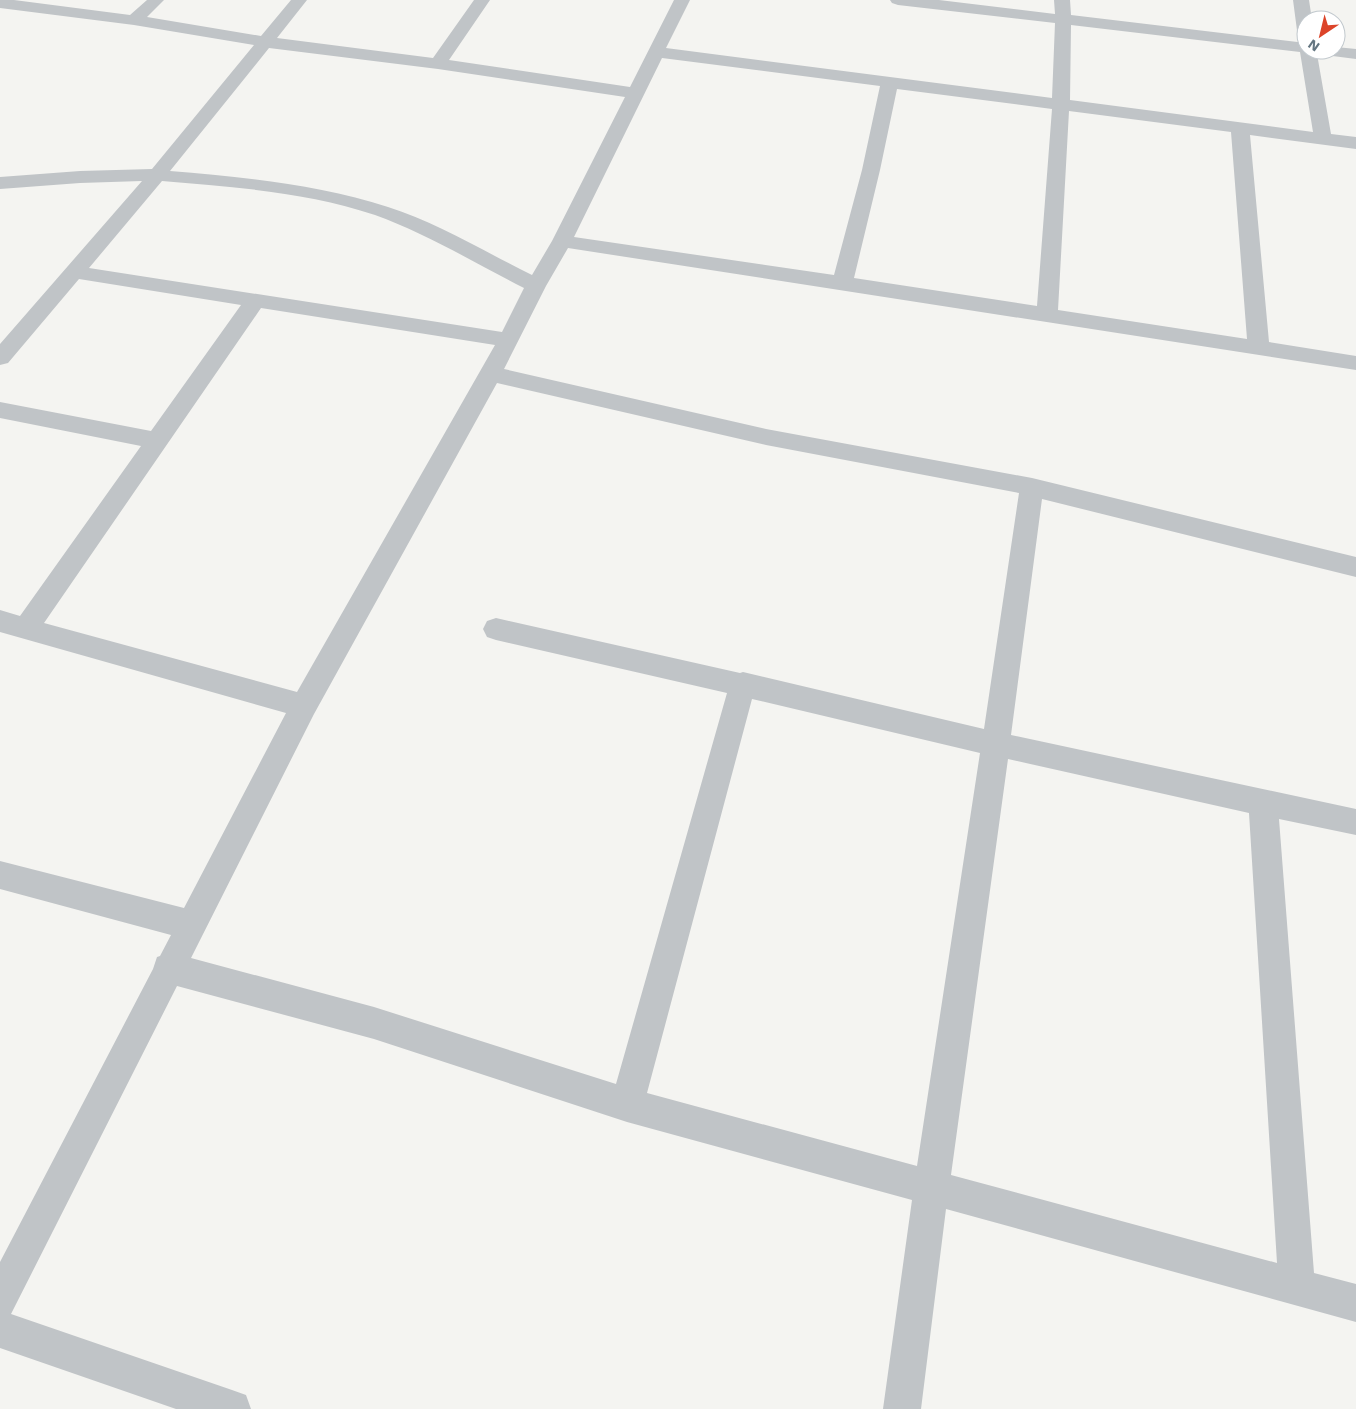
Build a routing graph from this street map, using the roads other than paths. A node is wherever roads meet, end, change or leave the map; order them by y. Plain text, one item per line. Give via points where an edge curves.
1 (156, 0) edge
2 (299, 0) edge
3 (482, 0) edge
4 (682, 0) edge
5 (898, 0) edge
6 (1062, 0) edge
7 (0, 4) edge
8 (134, 20) junction
9 (1064, 20) junction
10 (265, 42) junction
11 (1296, 48) edge
12 (656, 52) junction
13 (1309, 60) edge
14 (438, 64) junction
15 (890, 82) junction
16 (637, 93) junction
17 (1061, 104) junction
18 (1240, 128) junction
19 (1323, 139) junction
20 (1356, 144) edge
21 (157, 175) junction
22 (0, 184) edge
23 (562, 241) junction
24 (75, 272) junction
25 (842, 283) junction
26 (536, 286) junction
27 (256, 299) junction
28 (1047, 316) junction
29 (508, 340) junction
30 (1259, 348) junction
31 (0, 358) edge
32 (1356, 363) edge
33 (491, 374) junction
34 (0, 410) edge
35 (158, 441) junction
36 (1032, 487) junction
37 (1356, 567) edge
38 (0, 621) edge
39 (27, 627) junction
40 (496, 629) dead end
41 (743, 684) junction
42 (304, 706) junction
43 (997, 744) junction
44 (1264, 804) junction
45 (1356, 822) edge
46 (0, 875) edge
47 (190, 925) junction
48 (168, 968) junction
49 (627, 1105) junction
50 (930, 1189) junction
51 (1297, 1287) junction
52 (0, 1300) edge
53 (1356, 1303) edge
54 (0, 1329) edge
55 (232, 1409) edge
56 (902, 1409) edge

1 - 8 street
2 - 10 street
3 - 14 street
4 - 12 street
5 - 9 street
6 - 9 street
7 - 8 street
8 - 10 street
9 - 11 street
9 - 17 street
10 - 14 street
10 - 21 street
12 - 15 street
12 - 16 street
13 - 19 street
14 - 16 street
15 - 17 street
15 - 25 street
16 - 23 street
17 - 18 street
17 - 28 street
18 - 19 street
18 - 30 street
19 - 20 street
21 - 22 street
21 - 24 street
21 - 26 street via 314,194 382,211
23 - 25 street
23 - 26 street
24 - 27 street
24 - 31 street
25 - 28 street
26 - 29 street
27 - 29 street
27 - 35 street
28 - 30 street
29 - 33 street
30 - 32 street
33 - 36 street via 766,437
33 - 42 street
34 - 35 street
35 - 39 street
36 - 37 street
36 - 43 street
38 - 39 street
39 - 42 street
40 - 41 street
41 - 43 street
41 - 49 street
42 - 47 street
43 - 44 street
43 - 50 street
44 - 45 street
44 - 51 street
46 - 47 street
47 - 48 street
48 - 49 street via 374,1023
48 - 52 street
49 - 50 street
50 - 51 street
50 - 56 street
51 - 53 street
54 - 55 street

